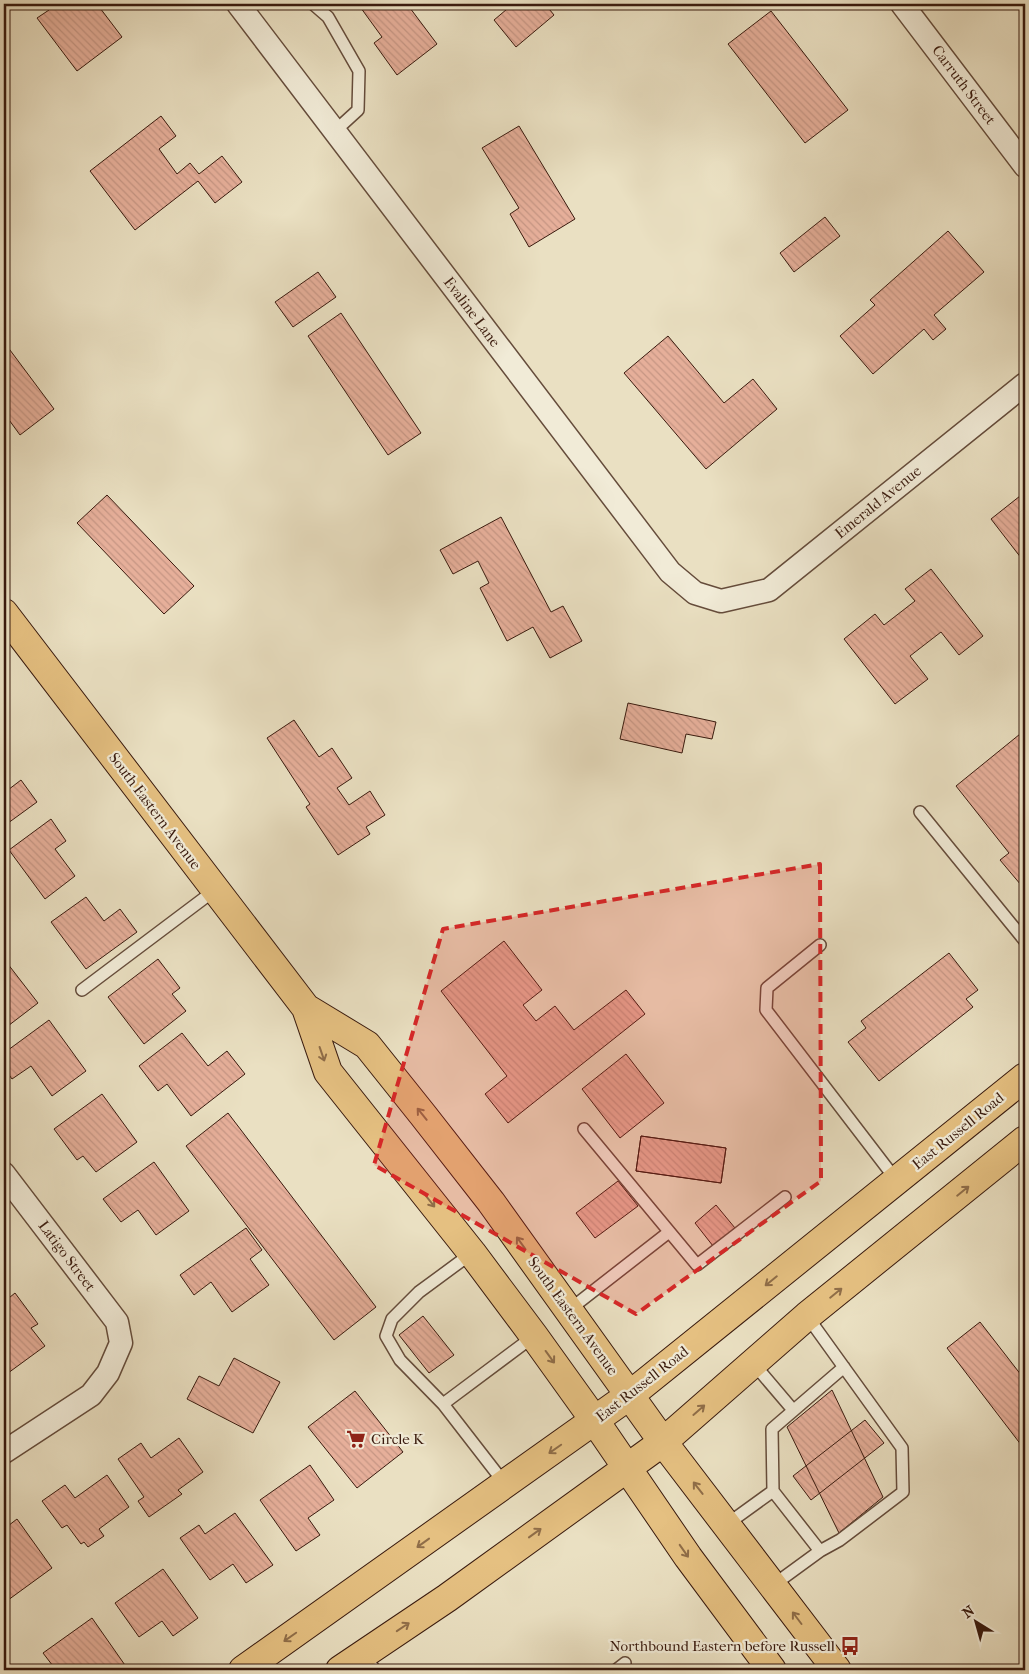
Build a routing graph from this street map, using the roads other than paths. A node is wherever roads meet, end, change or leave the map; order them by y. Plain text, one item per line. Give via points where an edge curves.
1 (238, 4) edge
2 (313, 4) edge
3 (902, 4) edge
4 (335, 131) junction
5 (1025, 166) edge
6 (1025, 384) edge
7 (721, 601) joint
8 (4, 613) edge
9 (920, 812) dead end
10 (215, 890) junction
11 (1025, 941) edge
12 (820, 945) dead end
13 (82, 990) dead end
14 (306, 1008) junction
15 (1025, 1077) edge
16 (584, 1129) dead end
17 (1025, 1140) edge
18 (4, 1174) edge
19 (897, 1181) junction
20 (785, 1197) dead end
21 (669, 1232) junction
22 (472, 1253) junction
23 (569, 1310) junction
24 (807, 1316) junction
25 (534, 1336) junction
26 (753, 1363) junction
27 (844, 1367) junction
28 (630, 1395) junction
29 (443, 1404) junction
30 (793, 1410) junction
31 (595, 1421) junction
32 (663, 1442) junction
33 (4, 1452) edge
34 (627, 1467) junction
35 (505, 1484) junction
36 (773, 1491) junction
37 (726, 1525) junction
38 (820, 1551) junction
39 (772, 1586) junction
40 (369, 1662) edge
41 (243, 1670) edge
42 (340, 1670) edge
43 (772, 1670) edge
44 (837, 1670) edge

1 - 4 street, Evaline Lane
2 - 4 lane via 328,17 359,71 358,110
3 - 5 street, Carruth Street
4 - 7 street, Evaline Lane via 670,572 695,593
6 - 7 street, Emerald Avenue via 769,590
8 - 10 main road, South Eastern Avenue
9 - 11 lane
10 - 13 lane
10 - 14 main road, South Eastern Avenue
12 - 19 lane via 767,988 766,1010
14 -> 22 main road, South Eastern Avenue via 328,1072
23 -> 14 main road, South Eastern Avenue via 491,1202 367,1045
15 - 19 main road, East Russell Road
16 - 21 lane
24 -> 17 main road
18 - 33 street, Latigo Street via 117,1322 121,1343 108,1373 91,1395
19 -> 28 main road, East Russell Road
20 - 21 lane via 696,1265
21 - 23 lane
22 - 25 main road, South Eastern Avenue
22 - 29 lane via 419,1292 392,1319 386,1336 400,1360
23 - 28 main road, South Eastern Avenue
24 - 26 main road
24 - 27 lane
25 - 29 lane
25 -> 31 main road, South Eastern Avenue
26 - 30 lane
32 -> 26 main road
27 - 30 lane
27 - 38 lane via 902,1448 903,1492 840,1540
28 - 31 main road, East Russell Road
28 - 32 main road, South Eastern Avenue
29 - 35 lane
30 - 36 lane via 772,1429
31 - 34 main road, South Eastern Avenue
31 -> 35 main road, East Russell Road
32 - 34 main road
37 -> 32 main road, South Eastern Avenue
40 -> 34 main road via 447,1598
34 -> 43 main road, South Eastern Avenue via 720,1602
35 -> 41 main road, East Russell Road
36 - 37 lane
36 - 38 lane
37 - 39 main road, South Eastern Avenue
38 - 39 lane
44 -> 39 main road, South Eastern Avenue
40 - 42 main road

